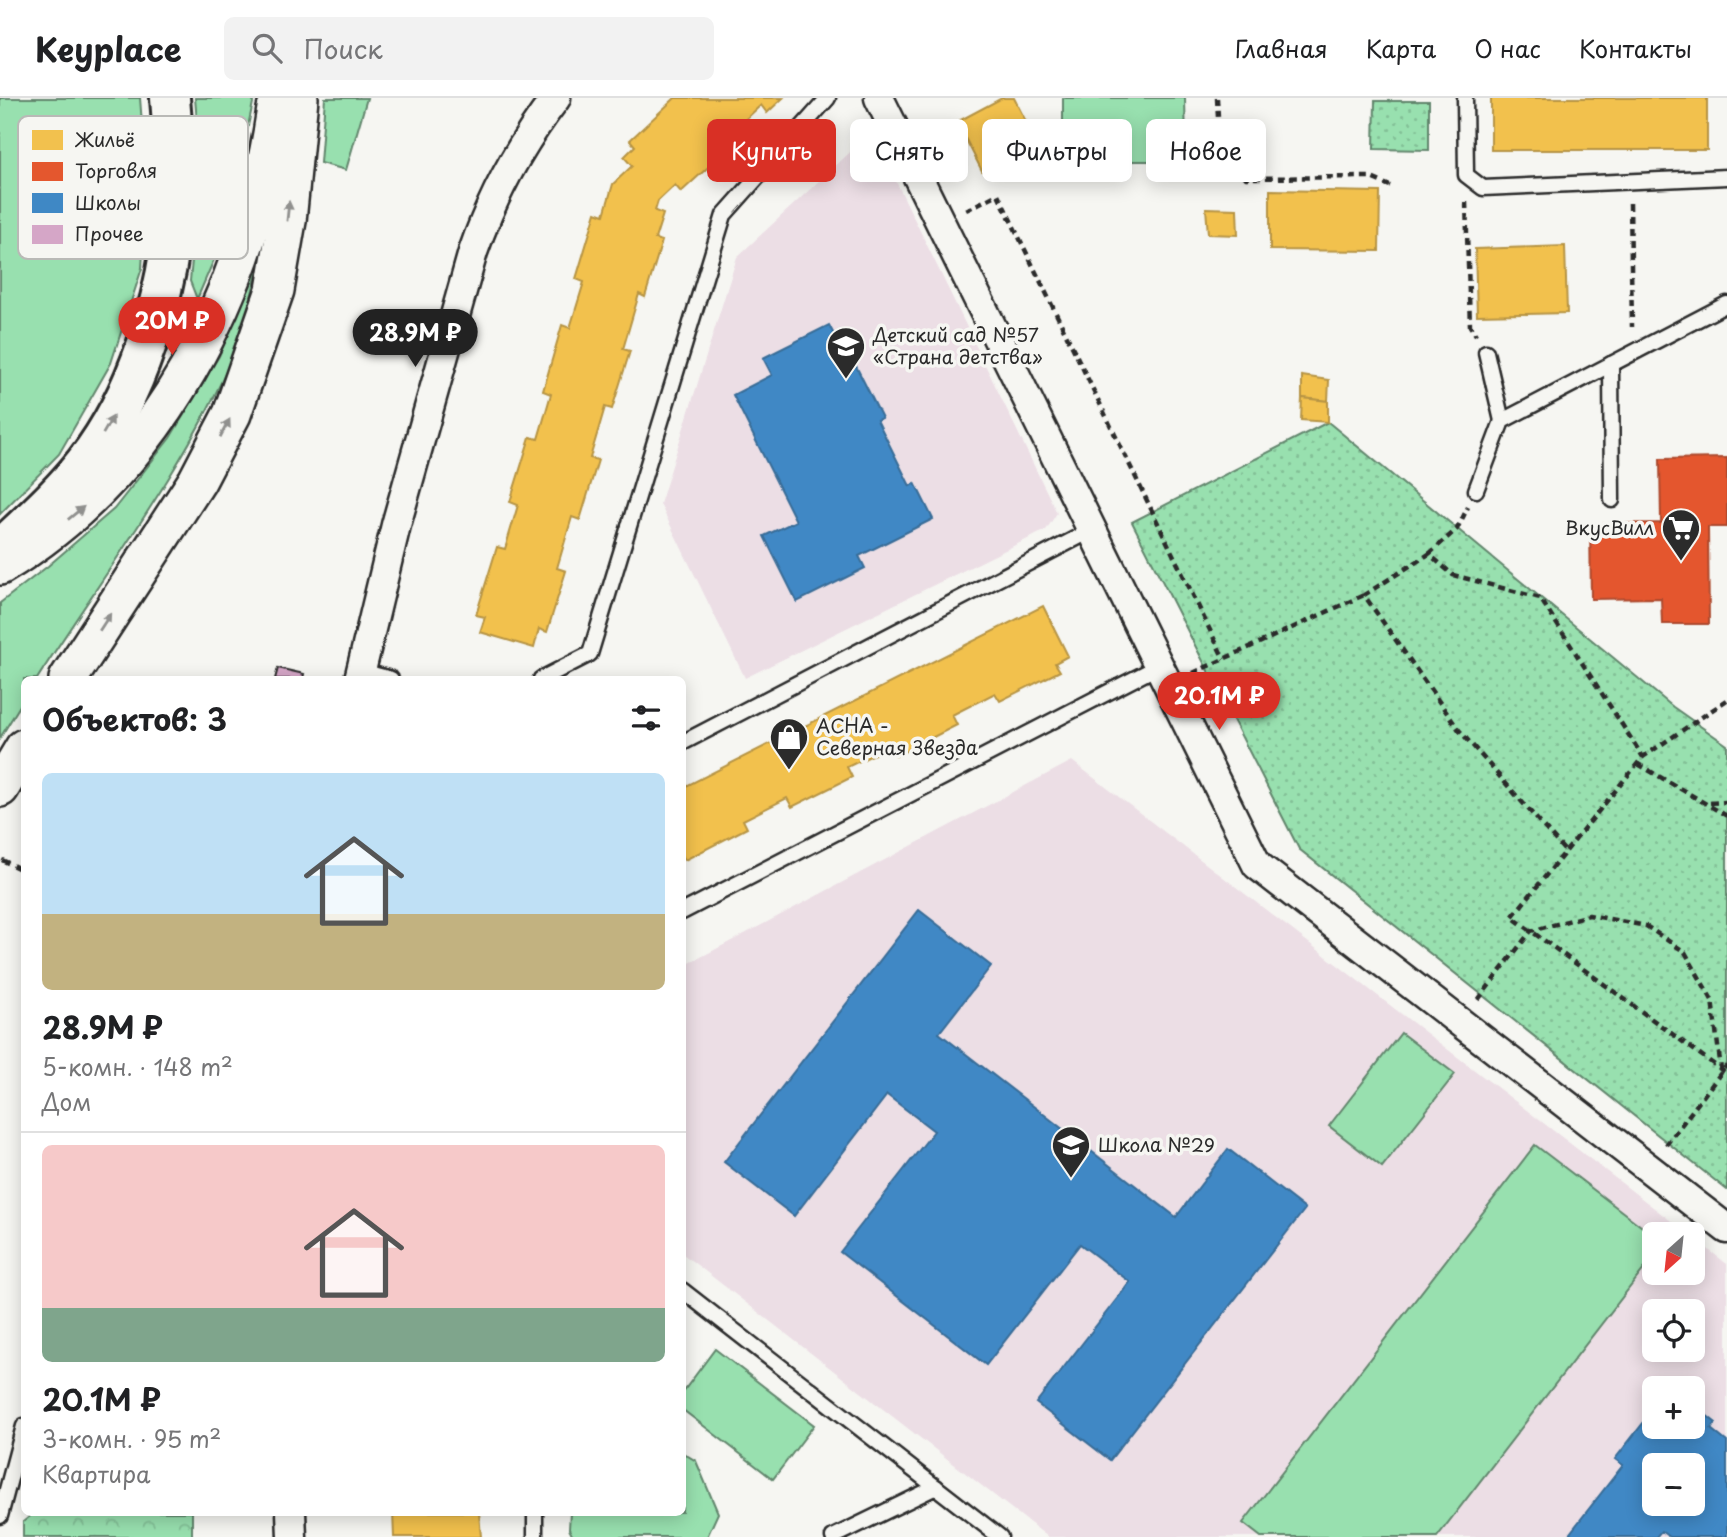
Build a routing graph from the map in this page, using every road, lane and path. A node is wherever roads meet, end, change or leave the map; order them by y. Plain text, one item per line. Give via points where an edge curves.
1 (170, 98) edge
2 (277, 98) edge
3 (299, 98) edge
4 (556, 98) edge
5 (828, 98) edge
6 (879, 98) edge
7 (1217, 98) edge
8 (1465, 98) edge
9 (171, 116) edge
10 (1727, 177) edge
11 (1629, 181) junction
12 (1390, 186) dead end
13 (1466, 201) dead end
14 (941, 223) junction
15 (248, 226) edge
16 (166, 259) edge
17 (236, 259) edge
18 (1727, 304) edge
19 (1486, 352) joint
20 (1633, 353) junction
21 (1611, 364) junction
22 (1502, 421) junction
23 (1476, 491) joint
24 (1612, 500) dead end
25 (1092, 530) junction
26 (0, 550) edge
27 (1429, 554) junction
28 (0, 566) edge
29 (1364, 595) junction
30 (1224, 659) junction
31 (360, 675) edge
32 (70, 676) edge
33 (547, 676) edge
34 (1164, 676) junction
35 (1727, 700) edge
36 (686, 741) edge
37 (21, 753) edge
38 (1643, 757) junction
39 (1638, 764) junction
40 (0, 788) edge
41 (1727, 802) edge
42 (1709, 803) junction
43 (1727, 816) edge
44 (1564, 850) junction
45 (2, 860) dead end
46 (21, 870) edge
47 (686, 910) edge
48 (1531, 932) junction
49 (1461, 1023) junction
50 (1727, 1065) edge
51 (1721, 1070) junction
52 (1727, 1074) edge
53 (1649, 1168) junction
54 (1727, 1229) edge
55 (686, 1293) edge
56 (21, 1437) edge
57 (936, 1488) junction
58 (0, 1516) edge
59 (291, 1516) edge
60 (535, 1516) edge
61 (292, 1537) edge
62 (535, 1537) edge
63 (833, 1537) edge
64 (1000, 1537) edge

9 -> 1 main road
15 -> 2 street via 270,150
32 -> 3 street via 197,481 232,414 275,290
4 - 31 street via 508,167 481,230 396,525
5 - 33 lane via 724,215 590,653
6 - 14 street
7 - 12 path via 1219,137 1246,178 1369,177
8 - 11 lane via 1466,175 1483,188
10 - 11 lane
11 - 20 path
13 - 19 path via 1470,326
14 - 25 street
14 - 30 path via 998,194
26 -> 16 main road via 86,461 111,421 154,322
28 -> 17 street via 84,506 152,428 211,326
18 - 20 lane
19 - 22 lane
20 - 21 lane
21 - 22 lane
21 - 24 lane
22 - 23 lane
23 - 27 path via 1457,529
25 - 34 street
25 - 36 lane
27 - 29 path
27 - 38 path via 1453,575 1540,598
29 - 30 path
29 - 44 path via 1459,730
30 - 34 path
34 - 47 lane
34 - 49 street via 1257,865
35 - 38 path
37 - 40 street
38 - 39 path
39 - 42 path
39 - 44 path
41 - 42 path
42 - 43 path
44 - 48 path via 1512,917
45 - 46 path
48 - 49 path
48 - 51 path
48 - 51 path via 1589,915 1646,926 1685,952 1712,1000
49 - 53 street
50 - 51 path
51 - 52 path
51 - 53 path
53 - 54 street
55 - 57 lane
56 - 58 lane
57 - 63 lane
57 - 64 lane
59 - 61 street
60 - 62 lane

